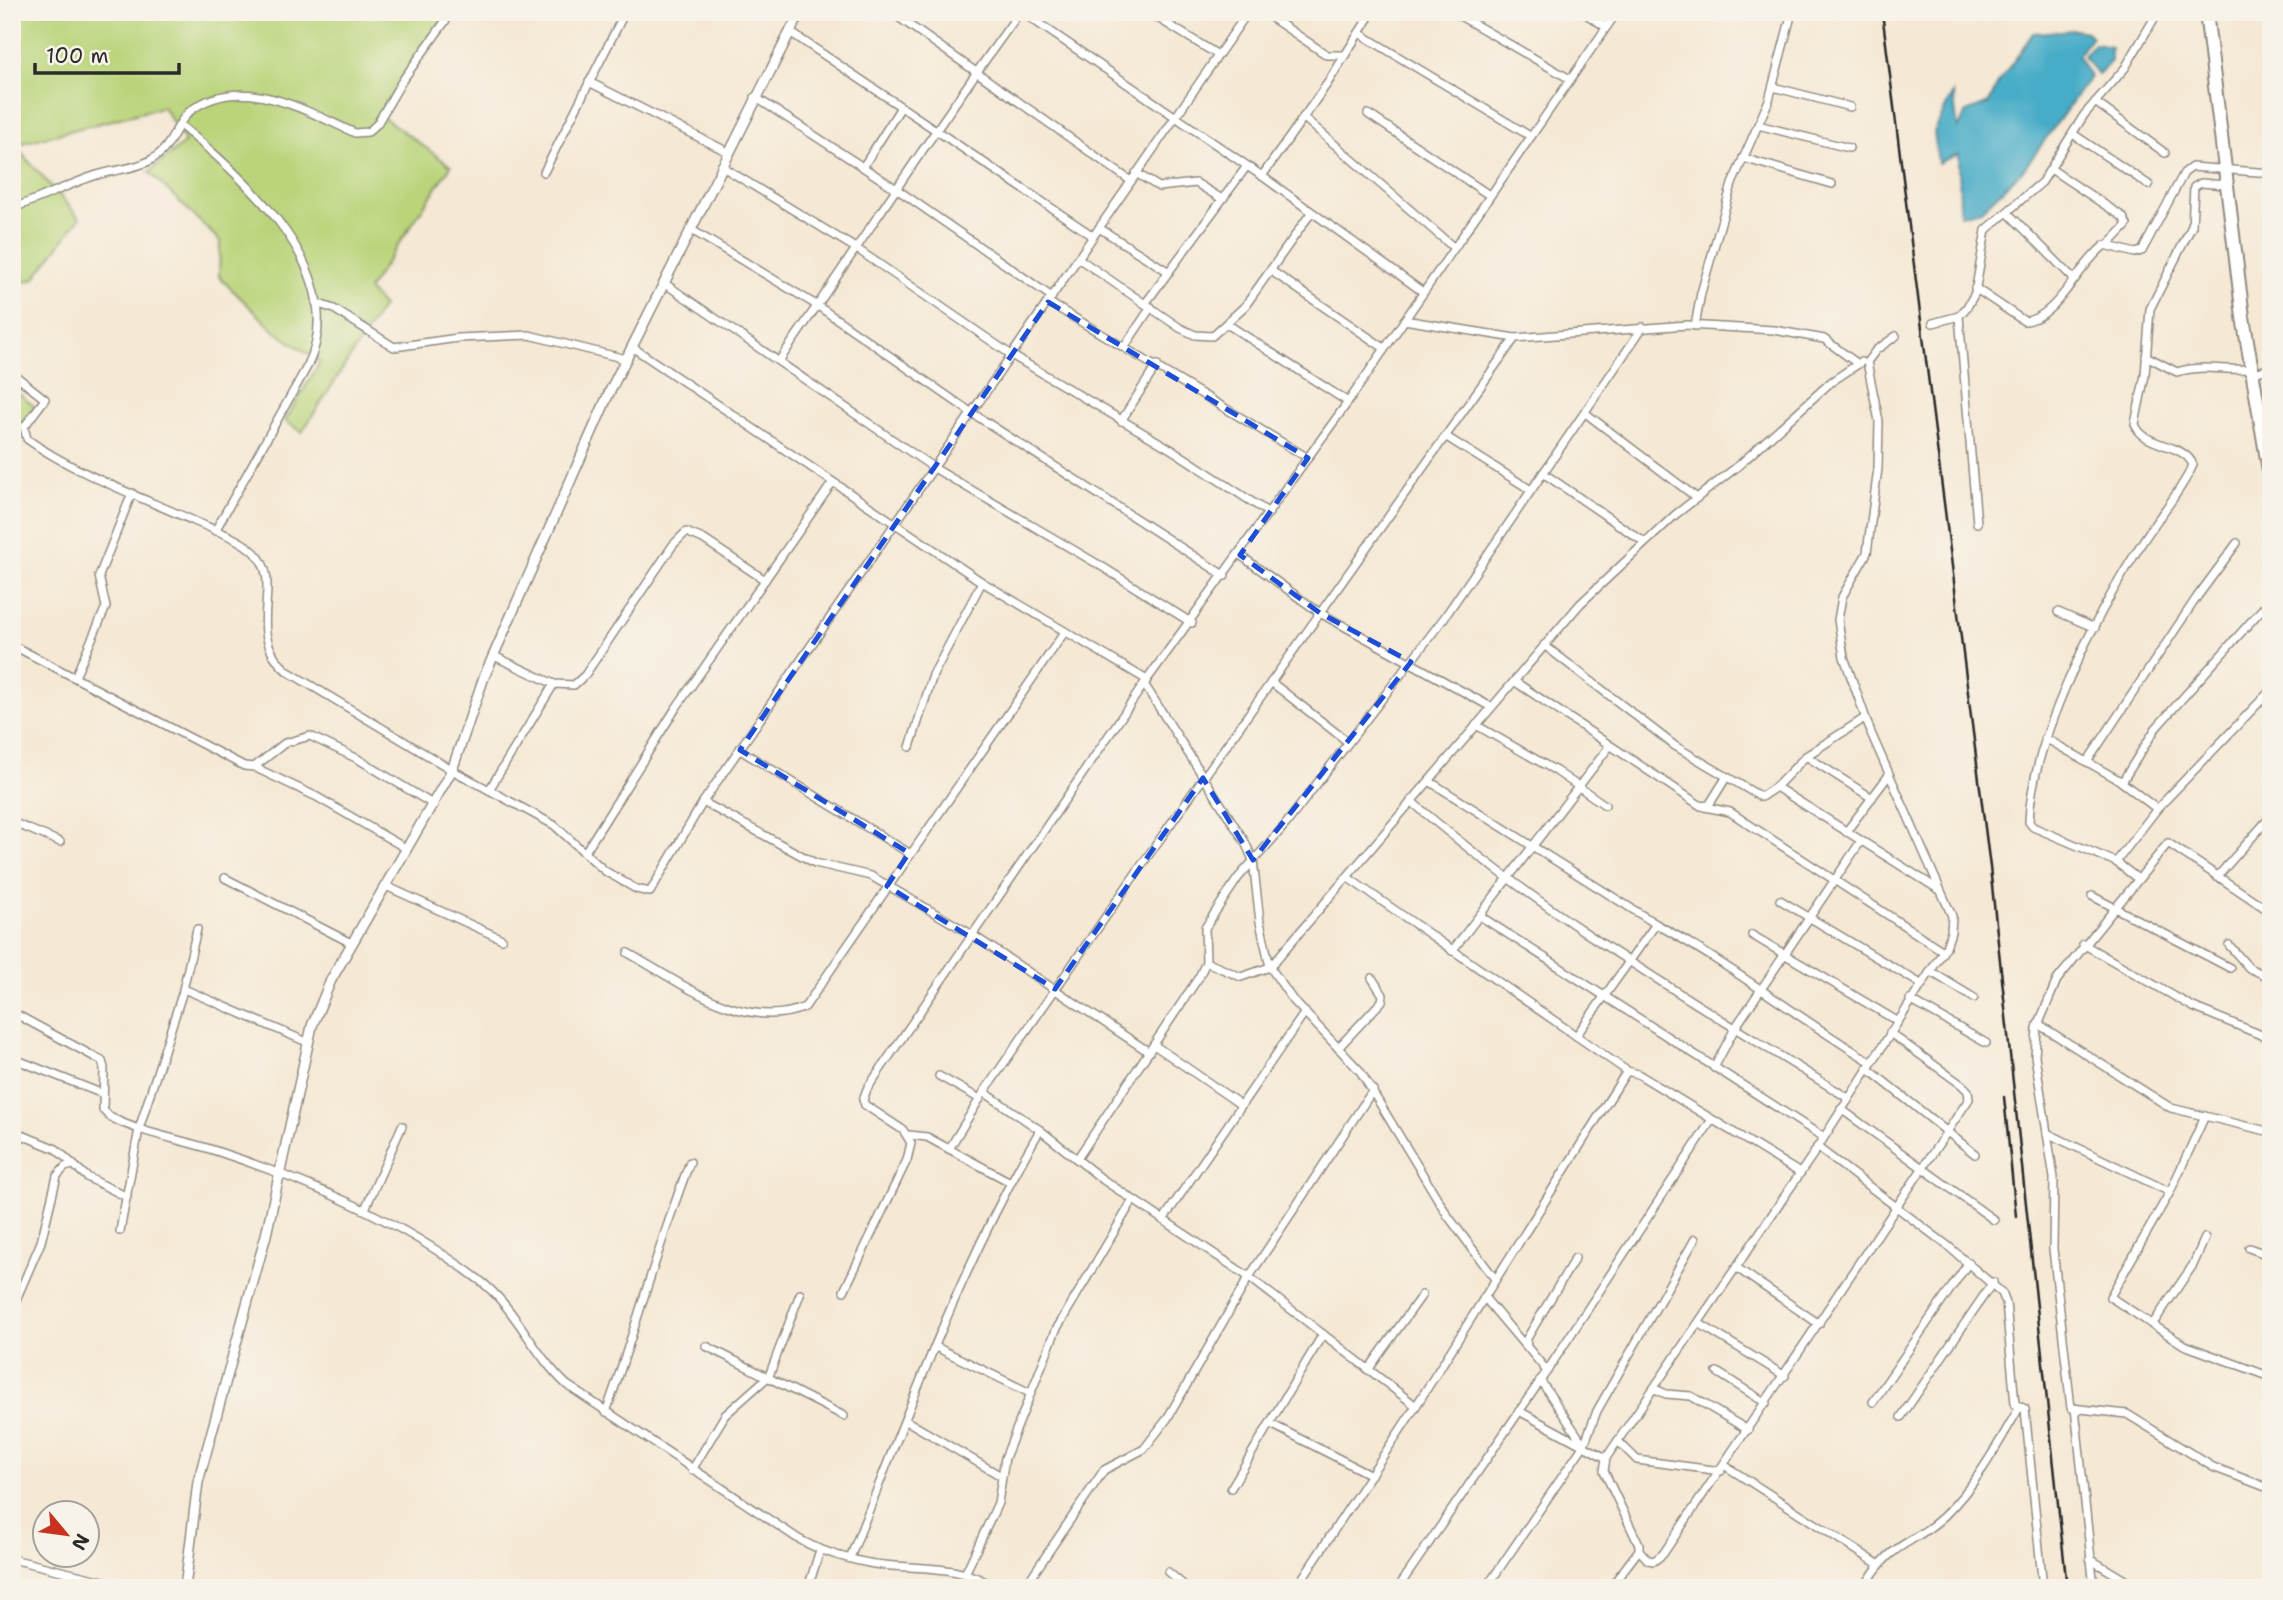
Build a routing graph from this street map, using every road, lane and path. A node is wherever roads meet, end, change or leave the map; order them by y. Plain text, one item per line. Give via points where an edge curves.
1 (452, 12) edge
2 (625, 12) edge
3 (800, 12) edge
4 (891, 12) edge
5 (1021, 12) edge
6 (1148, 12) edge
7 (1248, 12) edge
8 (1263, 12) edge
9 (1372, 12) edge
10 (1453, 12) edge
11 (1583, 12) edge
12 (1617, 12) edge
13 (1792, 12) edge
14 (2158, 12) edge
15 (2206, 12) edge
16 (1606, 27) junction
17 (790, 32) junction
18 (1359, 33) junction
19 (1218, 55) junction
20 (1345, 55) junction
21 (977, 71) junction
22 (1570, 79) junction
23 (589, 82) junction
24 (1773, 87) junction
25 (755, 97) junction
26 (2095, 102) junction
27 (901, 107) junction
28 (1850, 107) dead end
29 (1368, 114) dead end
30 (1303, 117) junction
31 (1174, 118) junction
32 (180, 125) junction
33 (1758, 125) junction
34 (935, 131) junction
35 (2073, 134) junction
36 (1530, 136) junction
37 (1849, 148) dead end
38 (729, 152) junction
39 (2165, 153) dead end
40 (1743, 158) junction
41 (721, 166) junction
42 (1247, 166) junction
43 (863, 167) junction
44 (2051, 169) junction
45 (2225, 170) junction
46 (544, 172) dead end
47 (2271, 173) edge
48 (1262, 176) junction
49 (1134, 177) junction
50 (1832, 184) dead end
51 (2149, 185) dead end
52 (2227, 185) junction
53 (898, 190) junction
54 (1489, 195) junction
55 (1222, 200) junction
56 (12, 208) edge
57 (2007, 212) junction
58 (1311, 213) junction
59 (1099, 228) junction
60 (690, 229) junction
61 (1093, 236) junction
62 (2109, 244) junction
63 (1453, 247) junction
64 (857, 249) junction
65 (1078, 258) junction
66 (1270, 270) junction
67 (1169, 272) junction
68 (2073, 278) junction
69 (664, 283) junction
70 (1975, 288) junction
71 (1423, 292) junction
72 (1050, 299) junction
73 (316, 303) junction
74 (1148, 305) junction
75 (818, 306) junction
76 (1959, 316) junction
77 (1404, 320) junction
78 (1933, 323) dead end
79 (1227, 324) junction
80 (1695, 326) junction
81 (1643, 327) junction
82 (1896, 335) dead end
83 (1514, 338) junction
84 (1125, 346) junction
85 (632, 347) junction
86 (1384, 348) junction
87 (1013, 356) junction
88 (1870, 356) junction
89 (2146, 356) junction
90 (626, 359) junction
91 (779, 361) junction
92 (1858, 364) junction
93 (1157, 365) junction
94 (2271, 368) edge
95 (2251, 371) junction
96 (12, 373) edge
97 (1348, 402) junction
98 (1584, 412) junction
99 (972, 413) junction
100 (1121, 421) junction
101 (2265, 423) edge
102 (1445, 436) junction
103 (1308, 458) junction
104 (934, 468) junction
105 (1543, 473) junction
106 (833, 482) junction
107 (2271, 483) edge
108 (1531, 490) junction
109 (132, 493) junction
110 (1697, 498) junction
111 (1269, 513) junction
112 (1977, 523) dead end
113 (895, 525) junction
114 (215, 531) junction
115 (1644, 542) junction
116 (2237, 543) dead end
117 (1240, 555) junction
118 (1225, 576) junction
119 (765, 580) junction
120 (982, 582) junction
121 (2271, 598) edge
122 (2058, 612) dead end
123 (1320, 613) junction
124 (1192, 623) junction
125 (2095, 628) junction
126 (1064, 633) junction
127 (12, 645) edge
128 (1544, 645) junction
129 (494, 656) junction
130 (1411, 662) junction
131 (75, 677) junction
132 (1514, 681) junction
133 (1146, 682) junction
134 (1271, 682) junction
135 (554, 684) junction
136 (2271, 690) edge
137 (1491, 707) junction
138 (1865, 718) junction
139 (1476, 725) junction
140 (2045, 738) junction
141 (1348, 742) junction
142 (910, 747) dead end
143 (1609, 747) junction
144 (740, 750) junction
145 (1806, 756) junction
146 (2087, 762) junction
147 (254, 767) junction
148 (452, 770) junction
149 (1889, 775) junction
150 (1203, 778) junction
151 (1727, 778) junction
152 (1429, 781) junction
153 (2122, 782) junction
154 (1578, 787) junction
155 (1776, 787) junction
156 (489, 790) junction
157 (1872, 798) junction
158 (1412, 801) junction
159 (703, 802) junction
160 (434, 805) junction
161 (1605, 805) dead end
162 (1705, 807) junction
163 (2158, 809) junction
164 (2271, 816) edge
165 (12, 822) edge
166 (1846, 832) junction
167 (1861, 841) junction
168 (60, 842) dead end
169 (1532, 846) junction
170 (407, 849) junction
171 (585, 852) junction
172 (909, 853) junction
173 (1252, 860) junction
174 (2116, 862) junction
175 (1347, 877) junction
176 (2217, 877) junction
177 (225, 878) dead end
178 (2137, 879) junction
179 (1508, 880) junction
180 (1834, 881) junction
181 (386, 886) junction
182 (887, 886) junction
183 (1939, 890) junction
184 (2092, 896) dead end
185 (1780, 900) dead end
186 (2114, 907) junction
187 (2271, 912) edge
188 (1480, 916) junction
189 (1809, 918) junction
190 (1656, 924) junction
191 (197, 929) dead end
192 (971, 934) junction
193 (1752, 935) dead end
194 (502, 939) dead end
195 (351, 943) junction
196 (2083, 944) junction
197 (2229, 945) dead end
198 (1452, 951) junction
199 (1943, 951) junction
200 (628, 953) dead end
201 (1783, 956) junction
202 (1630, 960) junction
203 (1206, 961) junction
204 (1270, 967) junction
205 (2230, 968) dead end
206 (1930, 971) junction
207 (1371, 978) dead end
208 (2271, 978) edge
209 (1921, 984) junction
210 (184, 989) junction
211 (1055, 989) junction
212 (1760, 990) junction
213 (1605, 997) junction
214 (1974, 998) dead end
215 (1910, 1000) junction
216 (12, 1012) edge
217 (1304, 1012) junction
218 (1897, 1021) junction
219 (2038, 1024) junction
220 (1735, 1028) junction
221 (1890, 1033) junction
222 (1576, 1036) junction
223 (2271, 1039) edge
224 (307, 1042) junction
225 (1986, 1043) dead end
226 (1338, 1048) junction
227 (1152, 1049) junction
228 (12, 1058) edge
229 (1869, 1065) junction
230 (1714, 1069) junction
231 (1627, 1071) junction
232 (939, 1076) dead end
233 (1373, 1090) junction
234 (103, 1094) junction
235 (982, 1096) junction
236 (1848, 1098) junction
237 (1241, 1105) junction
238 (1841, 1109) junction
239 (2205, 1116) junction
240 (1711, 1121) junction
241 (402, 1126) dead end
242 (139, 1129) junction
243 (1040, 1130) junction
244 (12, 1131) edge
245 (2271, 1132) edge
246 (1947, 1133) junction
247 (2047, 1133) junction
248 (909, 1135) junction
249 (1824, 1137) junction
250 (1817, 1147) junction
251 (949, 1149) junction
252 (1975, 1154) dead end
253 (1077, 1159) junction
254 (690, 1162) dead end
255 (73, 1165) junction
256 (1923, 1169) junction
257 (279, 1173) junction
258 (1800, 1173) junction
259 (1010, 1182) junction
260 (2170, 1192) junction
261 (127, 1197) junction
262 (1133, 1200) junction
263 (1898, 1208) junction
264 (365, 1209) junction
265 (1163, 1220) junction
266 (1994, 1220) dead end
267 (120, 1231) dead end
268 (2205, 1238) dead end
269 (1695, 1239) dead end
270 (2249, 1248) dead end
271 (2271, 1256) edge
272 (1575, 1258) dead end
273 (1969, 1262) junction
274 (1737, 1268) junction
275 (1249, 1277) junction
276 (1495, 1279) junction
277 (1993, 1282) junction
278 (844, 1292) dead end
279 (800, 1294) dead end
280 (1422, 1295) dead end
281 (1484, 1297) junction
282 (12, 1309) edge
283 (1700, 1324) junction
284 (1819, 1324) junction
285 (2152, 1325) junction
286 (1323, 1334) junction
287 (706, 1346) dead end
288 (936, 1347) junction
289 (1527, 1347) junction
290 (1368, 1370) junction
291 (1547, 1371) junction
292 (1717, 1372) dead end
293 (769, 1376) junction
294 (1785, 1376) junction
295 (2271, 1377) edge
296 (1540, 1380) junction
297 (1655, 1389) junction
298 (1030, 1394) junction
299 (1873, 1402) dead end
300 (1766, 1403) junction
301 (1416, 1406) junction
302 (2019, 1408) junction
303 (2075, 1408) junction
304 (1519, 1411) junction
305 (607, 1412) junction
306 (844, 1416) dead end
307 (1901, 1417) dead end
308 (905, 1420) junction
309 (1271, 1424) junction
310 (1748, 1430) junction
311 (1618, 1441) junction
312 (1584, 1445) junction
313 (1606, 1458) junction
314 (1723, 1468) junction
315 (692, 1470) junction
316 (1371, 1475) junction
317 (1001, 1476) junction
318 (1231, 1488) dead end
319 (2271, 1489) edge
320 (820, 1550) junction
321 (1639, 1550) junction
322 (850, 1558) junction
323 (12, 1559) edge
324 (2090, 1559) junction
325 (1878, 1564) junction
326 (1168, 1572) dead end
327 (965, 1574) junction
328 (132, 1588) edge
329 (185, 1588) edge
330 (808, 1588) edge
331 (995, 1588) edge
332 (1024, 1588) edge
333 (1187, 1588) edge
334 (1296, 1588) edge
335 (1398, 1588) edge
336 (1486, 1588) edge
337 (1610, 1588) edge
338 (1864, 1588) edge
339 (2043, 1588) edge
340 (2094, 1588) edge
341 (2138, 1588) edge

1 - 32 street via 368,132 355,133 293,105 239,94 199,106
2 - 23 street
3 - 17 street
4 - 21 street
5 - 21 street
5 - 31 street
6 - 19 street
7 - 19 street
8 - 20 street via 1327,55
9 - 18 street
10 - 22 street
11 - 16 street
12 - 16 street
13 - 24 street
14 - 26 street via 2125,68
15 - 45 highway
16 - 22 street
17 - 25 street
17 - 27 street
18 - 20 street
18 - 36 street
19 - 31 street
20 - 30 street
21 - 34 street
21 - 49 street
22 - 36 street
23 - 38 street
23 - 46 street
24 - 28 street
24 - 33 street
25 - 38 street
25 - 43 street
26 - 35 street
26 - 39 street
27 - 34 street
27 - 43 street
29 - 54 street
30 - 48 street
30 - 63 street
31 - 42 street
31 - 49 street
32 - 56 street via 170,143 149,161 80,180
32 - 73 street via 226,163 285,229 300,253
33 - 37 street
33 - 40 street
34 - 53 street
34 - 61 street
35 - 44 street
35 - 51 street
36 - 54 street
38 - 41 street
40 - 50 street
40 - 80 street via 1728,196
41 - 60 street
41 - 64 street
42 - 48 street
42 - 55 street
43 - 53 street
44 - 57 street via 2030,196
44 - 62 street via 2126,220 2127,225
45 - 47 street
45 - 52 highway
45 - 62 street via 2192,167 2184,173 2142,251
48 - 58 street
49 - 55 street via 1159,187 1196,183
49 - 59 street
52 - 89 street via 2201,183 2194,187 2192,226 2150,309
52 - 95 highway
53 - 64 street
53 - 72 street
54 - 63 street
55 - 67 street
57 - 68 street
57 - 70 street via 1983,236
58 - 66 street
58 - 71 street
59 - 61 street
59 - 67 street
60 - 69 street
60 - 75 street
61 - 65 street
62 - 68 street
63 - 71 street
64 - 75 street
64 - 87 street
65 - 72 street
65 - 74 street
66 - 79 street
66 - 86 street
67 - 74 street
68 - 70 street via 2050,309 2033,321 2024,321
69 - 85 street
69 - 91 street
70 - 76 street
71 - 77 street
72 - 84 street
72 - 87 street
73 - 90 street via 334,309 394,347 529,335
73 - 114 street via 320,335 316,348
74 - 79 street via 1195,335 1212,336
74 - 84 street
75 - 91 street
75 - 99 street
76 - 78 street
76 - 112 street
77 - 83 street
77 - 86 street
79 - 97 street
80 - 81 street
80 - 92 street via 1814,336 1836,345
81 - 83 street
81 - 98 street
82 - 88 street
83 - 102 street
84 - 93 street
85 - 90 street
85 - 106 street
86 - 97 street
87 - 99 street
87 - 100 street
88 - 92 street
88 - 138 street via 1868,369 1879,421 1878,468 1867,553 1842,597 1838,620 1844,657
89 - 95 street via 2178,372 2195,366
89 - 125 street via 2134,424 2137,431 2185,455 2193,465 2138,548
90 - 129 street
91 - 104 street
92 - 110 street
93 - 100 street
93 - 103 street
94 - 95 street
95 - 101 highway
96 - 109 street via 45,399 23,427 27,439
97 - 103 street
98 - 105 street
98 - 110 street
99 - 104 street
99 - 118 street
100 - 111 street
101 - 107 highway
102 - 108 street
102 - 123 street
103 - 111 street
104 - 113 street
104 - 124 street
105 - 108 street
105 - 115 street
106 - 113 street
106 - 119 street
108 - 130 street
109 - 114 street
109 - 131 street via 99,576 106,607
110 - 115 street
111 - 117 street
113 - 120 street
113 - 144 street
114 - 148 street via 242,543 261,561 267,579 265,640 276,662 313,689
115 - 128 street
116 - 146 street
117 - 118 street
117 - 123 street
118 - 124 street
119 - 135 street via 703,539 682,534 580,681 568,687
119 - 171 street via 670,717
120 - 126 street
120 - 142 street via 941,657
121 - 153 street via 2156,728
122 - 125 street
123 - 130 street
123 - 134 street
124 - 133 street
125 - 140 street
126 - 133 street
126 - 172 street
127 - 131 street
128 - 132 street
128 - 151 street via 1654,731
129 - 135 street
129 - 148 street
130 - 137 street
130 - 141 street
131 - 147 street
132 - 137 street
132 - 143 street
133 - 150 street
133 - 192 street
134 - 141 street
134 - 150 street
135 - 156 street
136 - 163 street
137 - 139 street
138 - 145 street
138 - 149 street
139 - 152 street
139 - 154 street
140 - 146 street
140 - 174 street via 2036,764 2029,822
141 - 173 street via 1286,824
143 - 154 street
143 - 162 street
144 - 159 street
144 - 172 street
145 - 155 street
145 - 157 street
146 - 153 street
147 - 160 street via 285,743 310,736
147 - 170 street
148 - 156 street
148 - 160 street
149 - 157 street
149 - 183 street
150 - 173 street via 1236,824
150 - 211 street
151 - 155 street via 1761,797
151 - 162 street
152 - 158 street
152 - 169 street
153 - 163 street
154 - 161 street
154 - 169 street
155 - 166 street
156 - 171 street via 564,832
157 - 166 street
158 - 175 street
158 - 179 street
159 - 171 street via 650,892 623,882
159 - 182 street via 815,863 862,873
160 - 170 street
162 - 180 street via 1730,812
163 - 174 street
164 - 176 street
165 - 168 street
166 - 167 street
167 - 180 street
167 - 183 street
169 - 179 street
169 - 190 street
170 - 181 street
172 - 182 street
173 - 203 street via 1205,928
173 - 204 street
174 - 178 street
175 - 198 street
175 - 204 street
176 - 178 street via 2168,843
176 - 187 street
177 - 195 street
178 - 186 street
179 - 188 street
179 - 202 street
180 - 189 street
180 - 199 street
181 - 194 street
181 - 195 street
182 - 192 street
182 - 200 street via 813,999 793,1012 778,1015 730,1006
183 - 199 street via 1952,916
184 - 186 street
185 - 189 street
186 - 196 street
186 - 205 street
188 - 198 street
188 - 213 street
189 - 201 street
189 - 209 street
190 - 202 street
190 - 212 street
191 - 210 street
192 - 211 street
192 - 248 street via 864,1095 865,1104
193 - 201 street
195 - 224 street
196 - 219 street via 2057,979
196 - 223 street via 2193,1007
197 - 208 street via 2249,968
198 - 222 street
199 - 206 street
201 - 212 street
201 - 218 street
202 - 213 street
202 - 220 street
203 - 204 street via 1241,977
203 - 227 street
204 - 217 street
206 - 209 street
206 - 214 street
207 - 226 street via 1382,1001
209 - 215 street
210 - 224 street
210 - 242 street
211 - 227 street
211 - 235 street
212 - 220 street
212 - 229 street
213 - 222 street
213 - 230 street
215 - 218 street
215 - 225 street
216 - 234 street via 102,1061
217 - 226 street
217 - 237 street
218 - 221 street
219 - 239 street via 2171,1108
219 - 247 street via 2035,1056
220 - 230 street
220 - 236 street
221 - 229 street
221 - 246 street via 1968,1091 1969,1100
222 - 231 street
224 - 257 street
226 - 233 street
227 - 237 street
227 - 253 street
228 - 234 street
229 - 236 street
229 - 246 street
230 - 249 street
231 - 240 street
231 - 276 street
232 - 235 street
233 - 275 street
233 - 276 street via 1448,1216
234 - 242 street via 105,1114
235 - 243 street
235 - 251 street
236 - 238 street
237 - 265 street
238 - 249 street
238 - 256 street
239 - 245 street
239 - 260 street
240 - 258 street
240 - 291 street
241 - 264 street
242 - 257 street
242 - 261 street
243 - 253 street
243 - 259 street
244 - 255 street via 56,1149
246 - 252 street
246 - 256 street
247 - 260 street
247 - 303 street via 2055,1191 2053,1249 2071,1408
248 - 251 street via 922,1135
248 - 278 street via 906,1160
249 - 250 street
250 - 258 street
250 - 263 street
251 - 259 street
253 - 262 street
254 - 305 street
255 - 261 street
255 - 282 street via 57,1176 41,1242
256 - 263 street
256 - 266 street
257 - 264 street
257 - 329 street via 198,1482
258 - 274 street
259 - 288 street
260 - 285 street via 2110,1297
261 - 267 street
262 - 265 street
262 - 298 street via 1068,1307
263 - 273 street
263 - 284 street
264 - 305 street via 408,1230 485,1284 558,1376
265 - 275 street
268 - 285 street via 2193,1265
269 - 312 street via 1597,1411
270 - 271 street
272 - 289 street via 1526,1340
273 - 277 street
273 - 299 street
274 - 283 street
274 - 284 street
275 - 286 street
275 - 332 street via 1167,1419 1144,1449 1104,1470
276 - 281 street
277 - 302 street via 2006,1303
277 - 307 street
279 - 293 street
280 - 290 street
281 - 289 street
281 - 301 street
283 - 294 street
283 - 297 street
284 - 294 street
285 - 295 street via 2184,1345
286 - 290 street
286 - 309 street
287 - 293 street
288 - 298 street
288 - 308 street
289 - 291 street
290 - 301 street
291 - 296 street
292 - 300 street
293 - 306 street
293 - 315 street via 725,1415
294 - 300 street
296 - 304 street
296 - 312 street
297 - 310 street via 1691,1396
297 - 311 street
298 - 317 street
300 - 310 street
301 - 316 street
302 - 325 street via 1986,1465 1956,1503
302 - 339 street via 2025,1409
303 - 319 street via 2127,1414 2213,1467
303 - 324 street
304 - 312 street
304 - 335 street
305 - 315 street
308 - 317 street
308 - 322 street
309 - 316 street
309 - 318 street
310 - 314 street
311 - 313 street
311 - 314 street via 1637,1460
312 - 313 street
312 - 336 street
313 - 321 street via 1604,1471 1639,1540
314 - 321 street via 1659,1559 1648,1560
314 - 325 street
315 - 320 street
316 - 334 street
317 - 327 street via 998,1503
320 - 322 street
320 - 330 street
321 - 337 street
322 - 327 street
323 - 328 street
324 - 340 street
324 - 341 street
325 - 338 street
326 - 333 street
327 - 331 street

